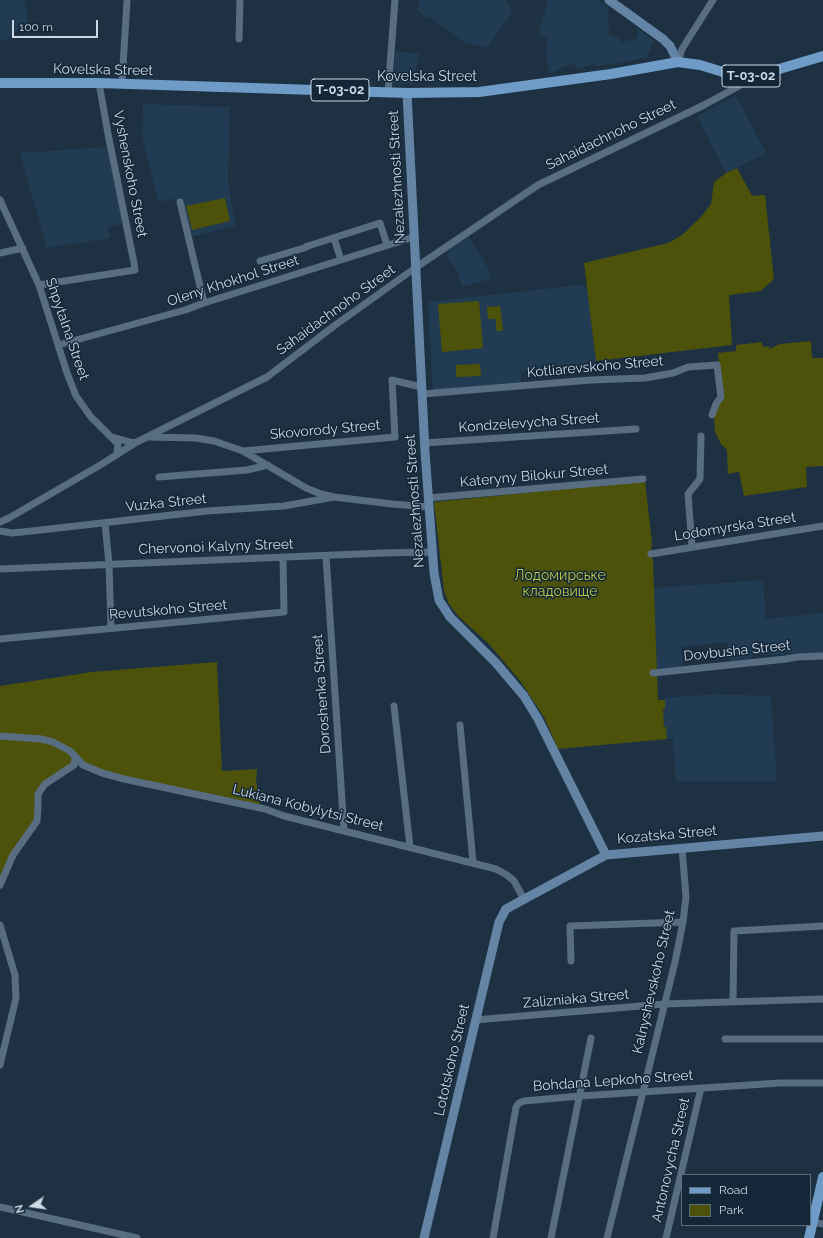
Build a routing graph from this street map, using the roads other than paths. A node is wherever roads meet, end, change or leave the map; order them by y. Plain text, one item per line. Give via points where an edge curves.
1 (127, 0) edge
2 (240, 0) edge
3 (395, 0) edge
4 (608, 0) edge
5 (713, 0) edge
6 (239, 39) dead end
7 (823, 56) edge
8 (678, 62) junction
9 (743, 76) junction
10 (0, 83) edge
11 (100, 83) junction
12 (122, 84) junction
13 (388, 92) junction
14 (407, 93) junction
15 (0, 200) edge
16 (180, 202) dead end
17 (414, 237) junction
18 (334, 238) junction
19 (387, 245) junction
20 (23, 248) junction
21 (0, 252) edge
22 (341, 260) junction
23 (260, 261) dead end
24 (415, 268) junction
25 (39, 285) junction
26 (204, 303) junction
27 (58, 345) junction
28 (422, 390) junction
29 (712, 414) dead end
30 (636, 429) dead end
31 (701, 436) dead end
32 (112, 437) junction
33 (148, 437) junction
34 (135, 443) junction
35 (424, 443) junction
36 (243, 451) junction
37 (118, 453) junction
38 (268, 465) junction
39 (159, 477) dead end
40 (643, 479) dead end
41 (334, 497) junction
42 (428, 503) junction
43 (0, 522) edge
44 (105, 523) junction
45 (823, 526) edge
46 (0, 531) edge
47 (692, 547) junction
48 (432, 552) junction
49 (651, 554) dead end
50 (326, 556) junction
51 (282, 558) junction
52 (109, 564) junction
53 (0, 569) edge
54 (111, 628) junction
55 (0, 638) edge
56 (823, 656) edge
57 (653, 673) dead end
58 (394, 706) dead end
59 (460, 725) dead end
60 (0, 736) edge
61 (75, 758) junction
62 (344, 831) junction
63 (823, 836) edge
64 (410, 847) junction
65 (682, 848) junction
66 (606, 854) junction
67 (473, 862) junction
68 (0, 885) edge
69 (524, 899) junction
70 (683, 922) junction
71 (0, 925) edge
72 (823, 926) edge
73 (571, 961) dead end
74 (823, 999) edge
75 (733, 1002) junction
76 (664, 1004) junction
77 (476, 1020) junction
78 (591, 1038) dead end
79 (725, 1039) dead end
80 (823, 1039) edge
81 (0, 1065) edge
82 (823, 1083) edge
83 (701, 1088) junction
84 (642, 1092) junction
85 (580, 1096) junction
86 (823, 1177) edge
87 (1, 1208) edge
88 (813, 1222) junction
89 (823, 1224) edge
90 (120, 1236) edge
91 (137, 1238) edge
92 (424, 1238) edge
93 (493, 1238) edge
94 (551, 1238) edge
95 (607, 1238) edge
96 (666, 1238) edge
97 (809, 1238) edge

1 - 12 street
2 - 6 street
3 - 13 street
4 - 8 street via 664,39
5 - 8 street via 682,50
7 - 9 main road, Kovelska Street / Т-03-02 via 759,75
8 - 9 main road, Kovelska Street / Т-03-02
8 - 14 main road, Kovelska Street / Т-03-02 via 479,92
9 - 24 street, Sahaidachnoho Street via 739,86 538,185
10 - 11 main road, Kovelska Street / Т-03-02
11 - 12 main road, Kovelska Street / Т-03-02
11 - 25 street, Vyshenskoho Street via 135,270
12 - 13 main road, Kovelska Street / Т-03-02
13 - 14 main road, Kovelska Street / Т-03-02
14 - 17 street, Nezalezhnosti Street
15 - 20 street, Shpytalna Street
16 - 26 street
17 - 19 street, Oleny Khokhol Street
17 - 24 street, Nezalezhnosti Street
18 - 19 street via 380,223
18 - 22 street
18 - 23 street
19 - 22 street, Oleny Khokhol Street
20 - 21 street
20 - 25 street, Shpytalna Street
22 - 26 street, Oleny Khokhol Street
24 - 28 street, Nezalezhnosti Street
24 - 33 street, Sahaidachnoho Street via 267,377
25 - 27 street, Shpytalna Street
26 - 27 street, Oleny Khokhol Street
27 - 32 street, Shpytalna Street via 76,396 91,417
28 - 29 street, Kotliarevskoho Street via 645,378 688,368 717,365 721,397
28 - 35 street, Nezalezhnosti Street
28 - 36 street, Skovorody Street via 392,380 395,437
30 - 35 street, Kondzelevycha Street
31 - 47 street via 700,479 688,494
32 - 34 street, Shpytalna Street
32 - 37 street via 118,444
33 - 34 street, Sahaidachnoho Street
33 - 36 street via 196,438
34 - 37 street, Sahaidachnoho Street
35 - 42 street, Nezalezhnosti Street
36 - 38 street
37 - 43 street, Sahaidachnoho Street
38 - 39 street via 247,470
38 - 41 street via 306,488
40 - 42 street, Kateryny Bilokur Street
41 - 42 street, Kateryny Bilokur Street via 392,504
41 - 44 street, Vuzka Street via 284,506 207,511
42 - 48 street, Nezalezhnosti Street
44 - 46 street, Vuzka Street via 12,533
44 - 52 street
45 - 47 street, Lodomyrska Street
47 - 49 street, Lodomyrska Street
48 - 50 street, Chervonoi Kalyny Street
48 - 66 street, Nezalezhnosti Street via 439,600 450,617 500,667 524,696
50 - 51 street, Chervonoi Kalyny Street
50 - 62 street, Doroshenka Street
51 - 52 street, Chervonoi Kalyny Street
51 - 54 street, Revutskoho Street via 284,612
52 - 53 street, Chervonoi Kalyny Street
52 - 54 street
54 - 55 street, Revutskoho Street
56 - 57 street, Dovbusha Street
58 - 64 street
59 - 67 street
60 - 61 street, Lukiana Kobylytsi Street via 53,742 70,751
61 - 62 street, Lukiana Kobylytsi Street via 83,765 124,779 265,808 284,816
61 - 68 street via 74,765 45,784 38,794 37,821 13,855
62 - 64 street, Lukiana Kobylytsi Street
63 - 65 street, Kozatska Street
64 - 67 street, Lukiana Kobylytsi Street
65 - 66 street, Kozatska Street
65 - 70 street, Kalnyshevskoho Street via 686,897
66 - 69 street, Kozatska Street
67 - 69 street, Lukiana Kobylytsi Street via 507,875 514,881
69 - 77 street, Lototskoho Street via 506,909 499,922
70 - 73 street via 570,926
70 - 76 street, Kalnyshevskoho Street
71 - 81 street via 15,975 16,998
72 - 75 street via 734,930
74 - 75 street, Zalizniaka Street
75 - 76 street, Zalizniaka Street
76 - 77 street, Zalizniaka Street
76 - 84 street, Kalnyshevskoho Street
77 - 92 street, Lototskoho Street
78 - 85 street
79 - 80 street
82 - 83 street, Bohdana Lepkoho Street
83 - 84 street, Bohdana Lepkoho Street
83 - 96 street, Antonovycha Street
84 - 85 street, Bohdana Lepkoho Street
84 - 95 street, Kalnyshevskoho Street
85 - 93 street, Bohdana Lepkoho Street via 524,1101 516,1107
85 - 94 street
86 - 88 main road
87 - 90 street
88 - 89 street
88 - 97 main road
90 - 91 street

